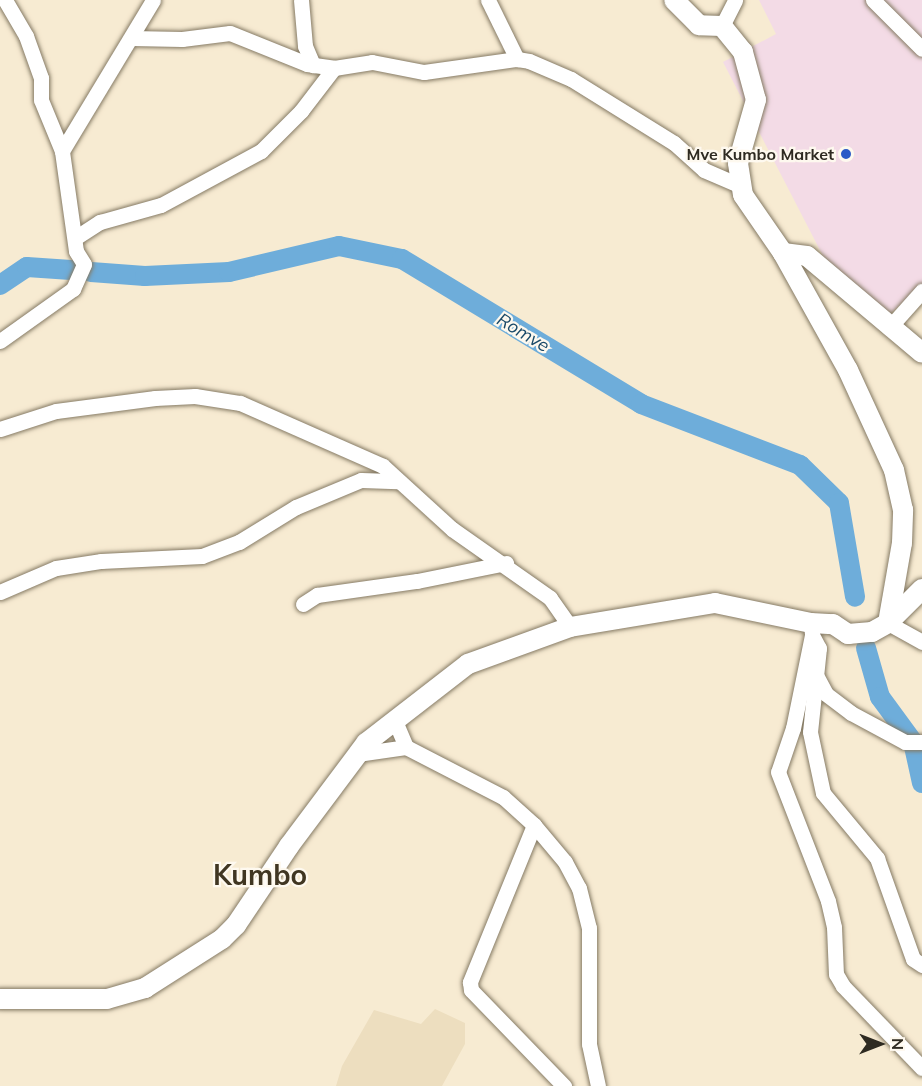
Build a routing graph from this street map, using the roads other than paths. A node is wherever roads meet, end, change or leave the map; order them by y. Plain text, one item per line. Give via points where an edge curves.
1 (5, 0) edge
2 (153, 0) edge
3 (301, 0) edge
4 (488, 0) edge
5 (674, 0) edge
6 (735, 0) edge
7 (873, 0) edge
8 (722, 26) junction
9 (131, 38) junction
10 (922, 49) edge
11 (517, 59) junction
12 (313, 65) junction
13 (334, 68) junction
14 (62, 151) junction
15 (741, 186) junction
16 (75, 238) junction
17 (783, 253) junction
18 (922, 291) edge
19 (889, 328) junction
20 (0, 341) edge
21 (922, 353) edge
22 (0, 429) edge
23 (399, 481) junction
24 (506, 563) junction
25 (922, 589) edge
26 (0, 592) edge
27 (303, 604) dead end
28 (888, 623) junction
29 (570, 627) junction
30 (812, 629) junction
31 (922, 642) edge
32 (816, 675) junction
33 (395, 721) junction
34 (922, 742) edge
35 (406, 747) junction
36 (357, 754) junction
37 (534, 825) junction
38 (922, 965) edge
39 (0, 999) edge
40 (922, 1068) edge
41 (564, 1086) edge
42 (598, 1086) edge

1 - 14 street via 26,36 40,78 41,100
2 - 9 street
3 - 12 street via 305,46
4 - 11 street
5 - 8 main road via 699,25
6 - 8 street
7 - 10 street
8 - 15 main road via 742,52 756,100 738,163
9 - 12 street via 182,39 230,33
9 - 14 street
11 - 13 street via 424,72 372,62
11 - 15 street via 572,79 674,143 704,170
12 - 13 street
13 - 16 street via 301,111 261,151 161,205 100,222
14 - 16 street
15 - 17 main road
16 - 20 street via 76,251 84,264 73,289
17 - 19 main road via 807,256
17 - 28 main road via 848,370 894,470 903,510 902,543
18 - 19 street
19 - 21 main road
22 - 23 street via 57,411 195,396 240,403 298,431 362,453
23 - 24 street via 452,529
23 - 26 street via 361,480 296,507 238,542 202,556 101,561 56,568
24 - 27 street via 317,595
24 - 29 street via 550,598
25 - 28 main road
28 - 30 main road via 872,632 848,634 833,624
28 - 31 street
29 - 30 main road via 714,603
29 - 33 main road via 468,664
30 - 32 street via 819,648
30 - 40 street via 793,728 778,772 828,902 834,927 836,974
32 - 34 street via 826,694 851,713 905,742
32 - 38 street via 810,732 824,793 877,858 914,959
33 - 35 street
33 - 36 main road
35 - 36 street
35 - 37 street via 503,797
36 - 39 main road via 236,925 181,968 145,988 107,999
37 - 41 street via 471,990
37 - 42 street via 565,862 579,888 589,928 589,1044

